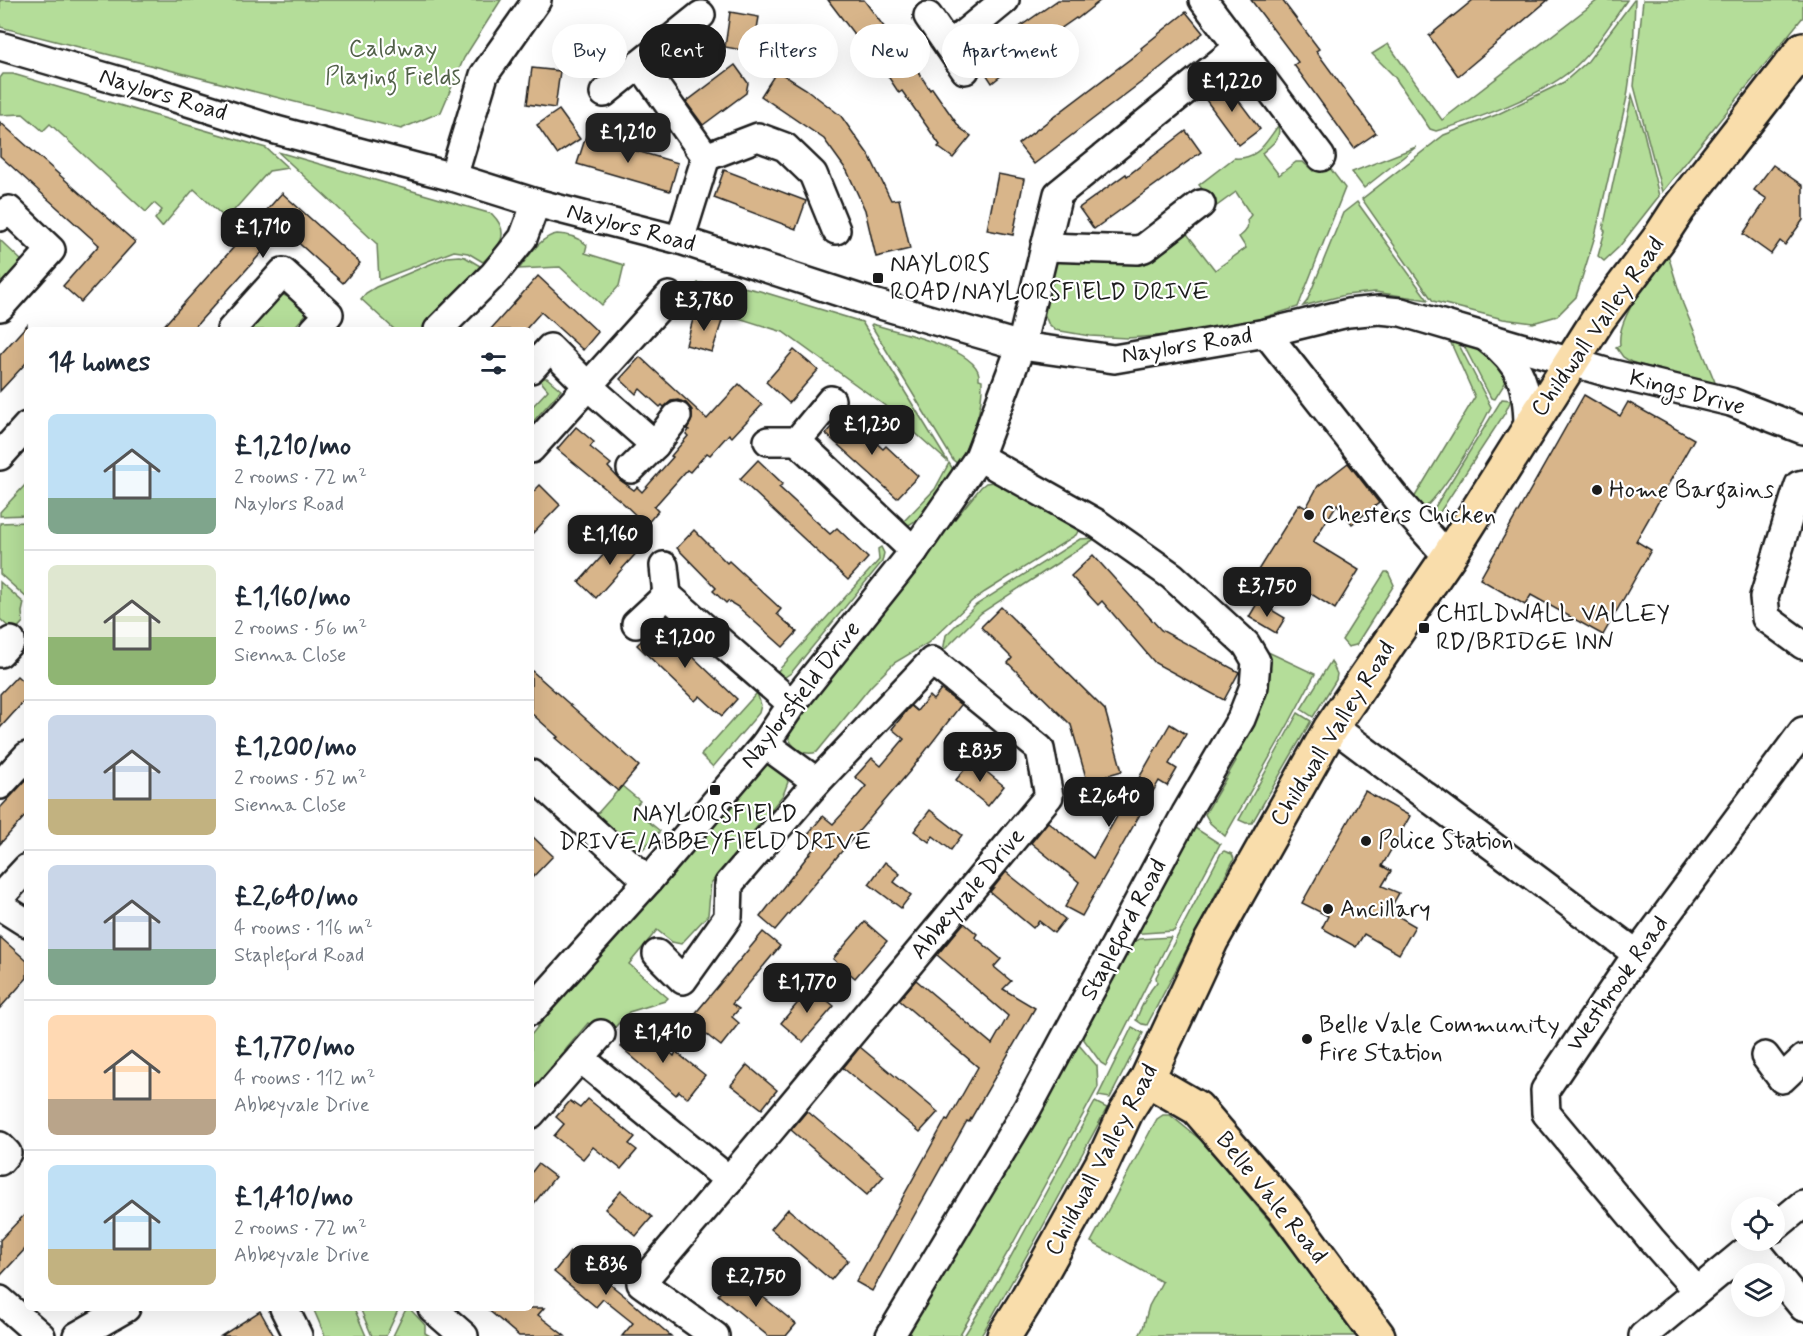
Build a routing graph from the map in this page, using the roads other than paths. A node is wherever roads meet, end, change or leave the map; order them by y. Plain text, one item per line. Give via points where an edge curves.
1 (537, 0) edge
2 (1005, 0) edge
3 (1203, 0) edge
4 (701, 15) dead end
5 (928, 16) dead end
6 (690, 24) edge
7 (976, 24) edge
8 (942, 36) edge
9 (1239, 47) junction
10 (1803, 49) edge
11 (3, 52) edge
12 (639, 65) edge
13 (650, 78) edge
14 (604, 93) dead end
15 (706, 157) junction
16 (1321, 158) dead end
17 (453, 177) junction
18 (536, 203) junction
19 (1201, 204) dead end
20 (0, 217) edge
21 (836, 230) dead end
22 (680, 240) junction
23 (1045, 247) junction
24 (669, 296) dead end
25 (0, 307) edge
26 (234, 327) edge
27 (317, 327) edge
28 (441, 327) edge
29 (1266, 333) junction
30 (1486, 336) junction
31 (1021, 346) junction
32 (1571, 360) junction
33 (534, 366) edge
34 (588, 386) junction
35 (831, 400) dead end
36 (676, 416) dead end
37 (24, 429) edge
38 (1528, 429) junction
39 (1803, 430) edge
40 (768, 441) dead end
41 (797, 441) junction
42 (655, 445) junction
43 (534, 446) edge
44 (0, 456) edge
45 (979, 457) junction
46 (631, 469) dead end
47 (1803, 484) edge
48 (914, 550) junction
49 (1448, 557) junction
50 (664, 566) dead end
51 (667, 595) junction
52 (636, 624) dead end
53 (1803, 645) edge
54 (792, 704) junction
55 (1332, 726) junction
56 (1803, 731) edge
57 (765, 744) junction
58 (24, 759) edge
59 (534, 777) edge
60 (817, 782) junction
61 (0, 785) edge
62 (24, 871) edge
63 (648, 881) junction
64 (0, 897) edge
65 (0, 906) edge
66 (24, 921) edge
67 (657, 954) dead end
68 (1637, 954) junction
69 (534, 1008) edge
70 (601, 1034) dead end
71 (1764, 1056) dead end
72 (580, 1058) junction
73 (1803, 1059) edge
74 (1147, 1079) junction
75 (534, 1111) edge
76 (729, 1180) junction
77 (1803, 1204) edge
78 (1785, 1219) edge
79 (1746, 1251) edge
80 (1762, 1251) edge
81 (1697, 1291) junction
82 (0, 1299) edge
83 (1803, 1307) edge
84 (121, 1311) edge
85 (286, 1311) edge
86 (435, 1311) edge
87 (455, 1333) edge
88 (41, 1336) edge
89 (77, 1336) edge
90 (298, 1336) edge
91 (715, 1336) edge
92 (890, 1336) edge
93 (1004, 1336) edge
94 (1378, 1336) edge
95 (1643, 1336) edge

1 - 17 street via 484,75
2 - 7 street
3 - 9 street
4 - 6 street
5 - 8 street
9 - 16 street
9 - 23 street, Naylorsfield Drive via 1058,194
10 - 32 main road, Childwall Valley Road via 1679,208
11 - 17 street, Naylors Road via 144,87 276,130
12 - 14 street
13 - 15 street
15 - 21 street via 758,137 785,147 813,174
15 - 22 street
17 - 18 street, Naylors Road
18 - 22 street, Naylors Road
18 - 28 street via 523,238 494,274
19 - 23 street via 1137,250
20 - 25 street via 9,210 51,250
22 - 31 street, Naylors Road
23 - 31 street, Naylorsfield Drive
24 - 34 street
26 - 27 street via 284,272 329,314
29 - 30 street, Naylors Road via 1379,310 1401,312
29 - 31 street, Naylors Road via 1114,359
29 - 49 street, Naylors Road via 1399,502
30 - 32 street, Naylors Road
30 - 38 street via 1509,356 1525,385
31 - 45 street, Naylorsfield Drive
32 - 38 main road, Childwall Valley Road
32 - 39 street, Kings Drive via 1731,402
33 - 34 street via 550,348
34 - 42 street
34 - 43 street
35 - 41 street
36 - 42 street
37 - 44 street
38 - 49 main road, Childwall Valley Road
40 - 41 street
41 - 48 street
42 - 46 street
45 - 48 street, Naylorsfield Drive
45 - 92 street, Stapleford Road via 1098,524 1172,576 1246,644 1256,661 1254,686 1240,719 1033,1100
47 - 53 street via 1799,485 1764,597 1766,618
48 - 54 street, Naylorsfield Drive
49 - 55 main road, Childwall Valley Road
50 - 51 street
51 - 52 street
51 - 54 street
54 - 57 street, Naylorsfield Drive
55 - 68 street
55 - 74 main road, Childwall Valley Road via 1211,941
56 - 68 street, Westbrook Road
57 - 60 street
57 - 63 street, Naylorsfield Drive
58 - 61 street
59 - 63 street
60 - 67 street, Abbeyvale Drive via 729,884 728,917 683,980
60 - 76 street, Abbeyvale Drive via 932,661 1040,749 1049,796
62 - 64 street
63 - 69 street, Naylorsfield Drive
65 - 66 street
68 - 81 street, Westbrook Road via 1545,1090 1546,1113
70 - 72 street
71 - 73 street via 1782,1078
72 - 75 street
72 - 76 street
74 - 93 main road, Childwall Valley Road
74 - 94 main road, Belle Vale Road via 1197,1108 1286,1210
76 - 91 street, Abbeyvale Drive via 642,1283
77 - 78 street
79 - 81 street
80 - 83 street
81 - 95 street
82 - 88 street
84 - 89 street
85 - 90 street
86 - 87 street

